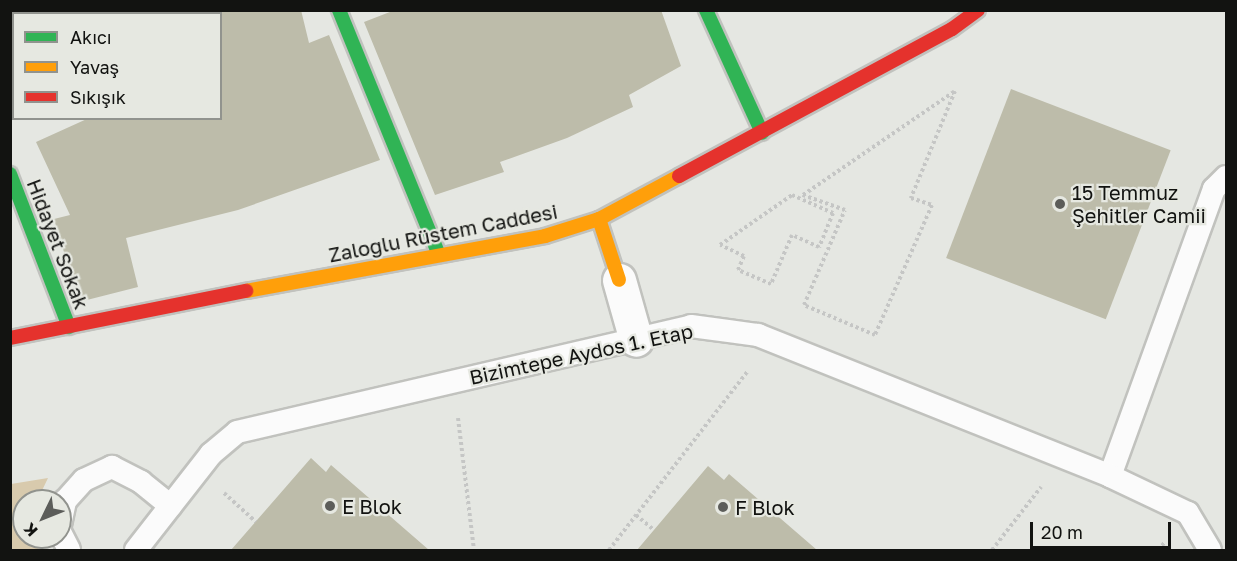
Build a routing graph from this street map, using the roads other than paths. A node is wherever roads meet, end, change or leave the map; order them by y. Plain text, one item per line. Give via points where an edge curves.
1 (339, 10) edge
2 (706, 10) edge
3 (978, 10) edge
4 (762, 133) junction
5 (10, 174) edge
6 (1227, 177) edge
7 (599, 219) junction
8 (438, 253) junction
9 (619, 280) joint
10 (69, 327) junction
11 (10, 338) edge
12 (636, 340) junction
13 (1110, 476) junction
14 (72, 493) edge
15 (171, 506) junction
16 (136, 550) edge
17 (1210, 550) edge

1 - 8 street
2 - 4 street
3 - 4 street, Zaloğlu Rüstem Caddesi via 952,29
4 - 7 street, Zaloğlu Rüstem Caddesi
5 - 10 street, Hidayet Sokak
6 - 13 lane via 1214,189
7 - 8 street, Zaloğlu Rüstem Caddesi via 545,236
7 - 9 street
8 - 10 street, Zaloğlu Rüstem Caddesi
9 - 12 street
10 - 11 street, Zaloğlu Rüstem Caddesi
12 - 13 lane, Bizimtepe Aydos 1. Etap via 691,326 758,335
12 - 15 lane, Bizimtepe Aydos 1. Etap via 237,432 211,454
13 - 17 lane, Bizimtepe Aydos 1. Etap via 1188,513
14 - 15 lane via 84,480 111,467 141,482
15 - 16 lane, Bizimtepe Aydos 1. Etap

